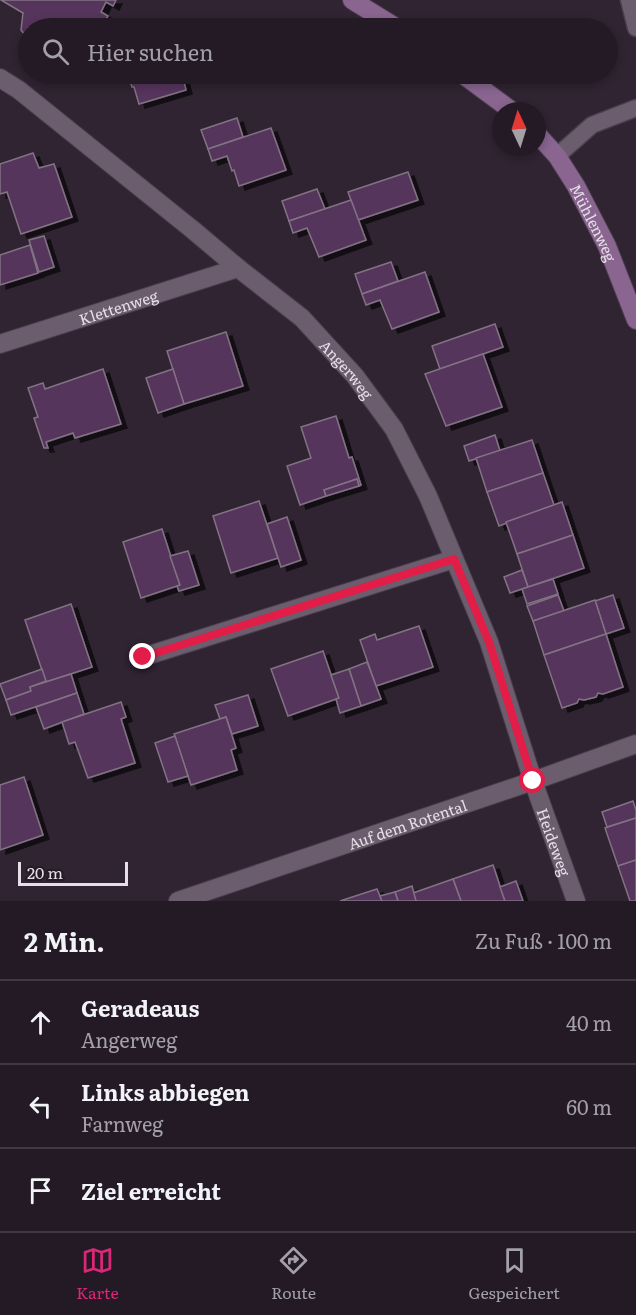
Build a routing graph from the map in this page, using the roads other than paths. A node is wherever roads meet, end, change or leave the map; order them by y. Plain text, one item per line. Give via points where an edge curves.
1 (352, 0) edge
2 (630, 0) edge
3 (381, 18) edge
4 (636, 28) edge
5 (0, 78) edge
6 (476, 84) edge
7 (500, 102) edge
8 (636, 108) edge
9 (546, 144) edge
10 (557, 156) junction
11 (238, 268) junction
12 (636, 320) edge
13 (0, 344) edge
14 (454, 559) junction
15 (143, 657) dead end
16 (636, 744) edge
17 (533, 781) junction
18 (178, 901) edge
19 (576, 901) edge

1 - 3 street
2 - 4 lane
5 - 11 street, Angerweg via 20,90
6 - 7 street
8 - 10 lane via 592,125
9 - 10 street, Mühlenweg
10 - 12 street, Mühlenweg via 607,246
11 - 13 street, Klettenweg
11 - 14 street, Angerweg via 302,318 355,376 393,429 428,496
14 - 15 street
14 - 17 street, Angerweg via 489,642
16 - 17 street, Auf dem Rotental
17 - 18 street, Auf dem Rotental
17 - 19 street, Heideweg

